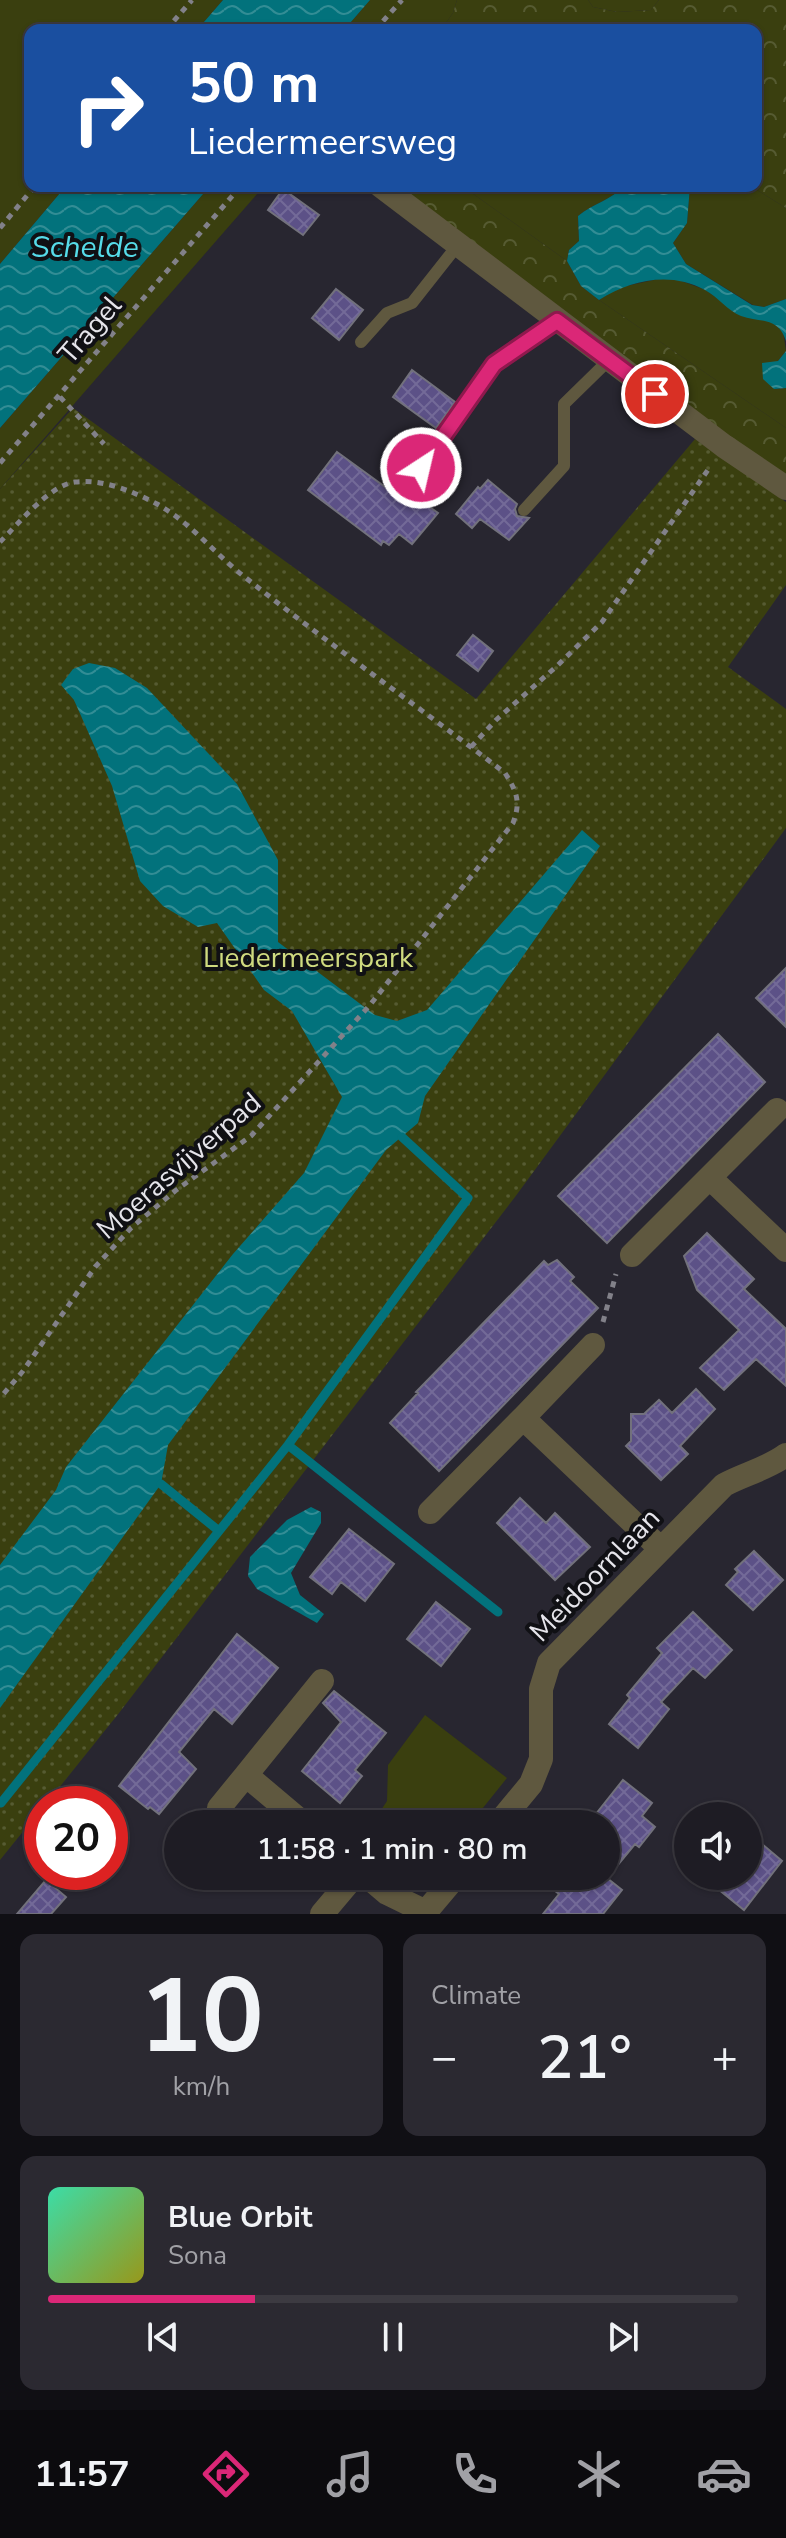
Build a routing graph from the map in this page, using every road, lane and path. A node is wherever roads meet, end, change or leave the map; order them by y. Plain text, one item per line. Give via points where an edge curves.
1 (192, 0) edge
2 (402, 0) edge
3 (171, 24) edge
4 (380, 24) edge
5 (30, 192) edge
6 (236, 192) edge
7 (389, 192) edge
8 (0, 228) edge
9 (457, 246) junction
10 (557, 321) junction
11 (361, 342) dead end
12 (610, 359) junction
13 (60, 397) junction
14 (104, 444) dead end
15 (724, 446) junction
16 (0, 463) edge
17 (421, 468) dead end
18 (786, 488) edge
19 (524, 510) dead end
20 (0, 542) edge
21 (471, 747) junction
22 (777, 1110) dead end
23 (710, 1178) junction
24 (786, 1250) edge
25 (632, 1255) joint
26 (593, 1345) joint
27 (0, 1398) edge
28 (523, 1418) junction
29 (786, 1455) edge
30 (430, 1512) dead end
31 (660, 1548) junction
32 (322, 1681) dead end
33 (246, 1775) junction
34 (219, 1808) dead end
35 (287, 1810) edge
36 (510, 1810) edge
37 (342, 1890) edge
38 (383, 1890) edge
39 (444, 1890) edge
40 (424, 1913) edge
41 (322, 1914) edge

1 - 3 path
2 - 4 path
5 - 8 path
6 - 13 path, Tragel
7 - 9 street
9 - 10 street
9 - 11 lane via 412,303 387,313
10 - 12 street
10 - 17 lane via 494,364
12 - 15 street
12 - 19 lane via 564,404 564,466
13 - 14 path
13 - 16 path, Tragel
15 - 18 street
15 - 21 path via 602,622
20 - 21 path, Moerasvijverpad via 47,496 72,482 98,481 129,491 160,506 243,576
21 - 27 path, Moerasvijverpad via 505,773 517,791 513,823 370,1005 251,1136 175,1191 95,1267
22 - 23 street
23 - 24 street
23 - 25 street
25 - 26 path via 615,1274
26 - 28 street
28 - 30 street
28 - 31 street
29 - 31 street, Meidoornlaan via 724,1485
31 - 36 street, Meidoornlaan via 549,1663 541,1689 541,1759 531,1784
32 - 33 street
33 - 34 street
33 - 35 street
37 - 41 street
38 - 40 street
39 - 40 street

